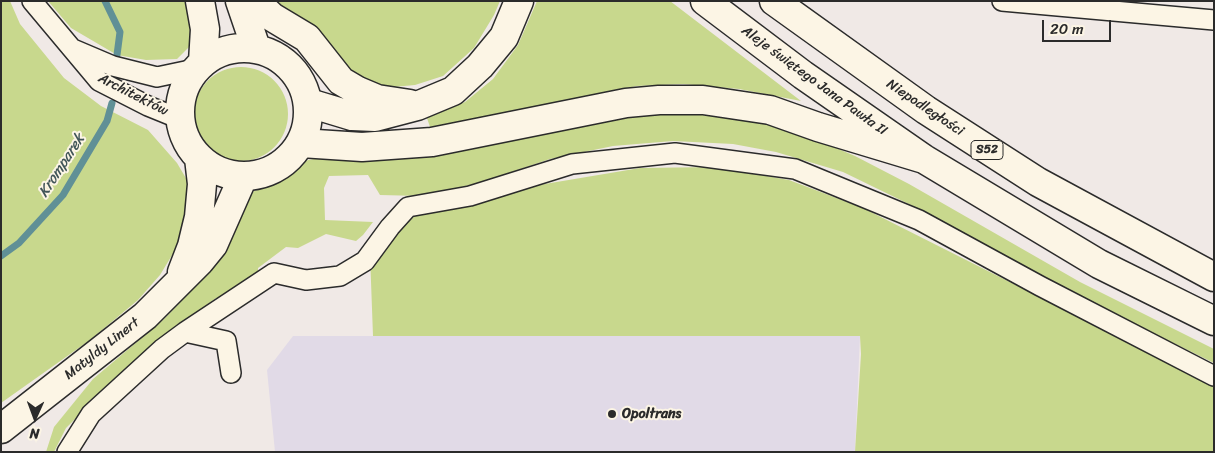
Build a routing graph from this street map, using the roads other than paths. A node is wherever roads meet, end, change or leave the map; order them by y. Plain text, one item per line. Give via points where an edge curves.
1 (32, 1) edge
2 (200, 1) edge
3 (240, 1) edge
4 (255, 1) edge
5 (519, 1) edge
6 (705, 1) edge
7 (774, 1) edge
8 (1002, 1) edge
9 (1214, 20) edge
10 (67, 46) junction
11 (256, 48) junction
12 (199, 66) junction
13 (309, 103) junction
14 (417, 106) junction
15 (180, 119) junction
16 (301, 143) junction
17 (199, 158) junction
18 (924, 159) junction
19 (243, 177) junction
20 (1214, 276) edge
21 (176, 284) junction
22 (1214, 321) edge
23 (185, 332) junction
24 (231, 373) dead end
25 (1214, 376) edge
26 (1, 429) edge
27 (67, 452) edge

1 - 10 street, Architektów
2 - 12 main road via 205,29
3 - 11 main road
4 - 14 main road via 272,17 308,38 346,84 377,98
5 - 14 main road via 504,37 480,66 453,91
6 - 18 main road, Aleje świętego Jana Pawła II via 803,75
7 - 20 main road, Niepodległości / S52 via 926,110 1038,182
8 - 9 street
10 - 12 street, Architektów via 113,66 157,77
10 - 15 street, Architektów via 99,81
11 - 12 main road via 228,49
11 - 13 main road via 271,53 291,67 304,87
12 - 15 main road via 186,84 180,101
13 - 14 main road via 352,116 375,117
13 - 16 main road via 308,124
15 - 17 main road via 186,140
16 - 18 main road via 362,147 432,142 626,103 703,100 770,110
16 - 19 main road via 288,160 269,172
17 - 19 main road via 218,171
17 - 21 main road, Matyldy Linert via 202,184 199,217 192,246
18 - 22 main road via 1099,264
19 - 21 main road, Matyldy Linert via 213,245
21 - 26 main road, Matyldy Linert via 145,316
23 - 24 street via 226,341
23 - 25 street via 274,273 306,280 340,276 364,261 408,207 470,196 572,164 675,153 795,169 919,220
23 - 27 street via 98,407

